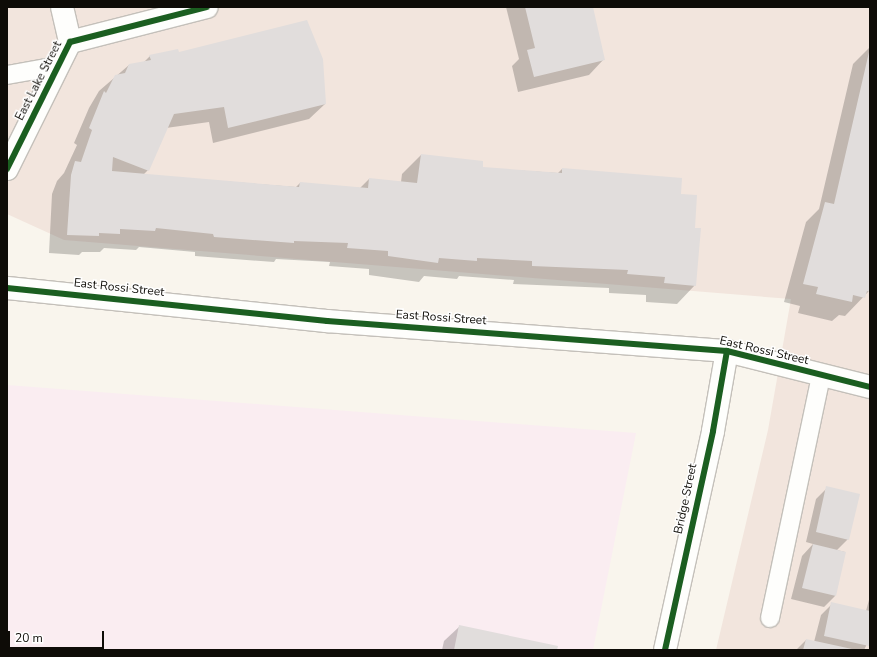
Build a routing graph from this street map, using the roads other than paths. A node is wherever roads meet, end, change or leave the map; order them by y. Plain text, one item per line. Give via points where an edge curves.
1 (62, 7) edge
2 (207, 7) edge
3 (70, 42) junction
4 (58, 66) junction
5 (7, 75) edge
6 (7, 169) edge
7 (8, 290) edge
8 (726, 351) junction
9 (821, 375) junction
10 (870, 387) edge
11 (770, 618) dead end
12 (665, 650) edge

1 - 3 street
2 - 3 street, East Lake Street
3 - 4 street, East Lake Street
4 - 5 lane
4 - 6 street, East Lake Street
7 - 8 street, East Rossi Street via 327,321
8 - 9 street, East Rossi Street
8 - 12 street, Bridge Street via 713,431
9 - 10 street, East Rossi Street
9 - 11 lane

